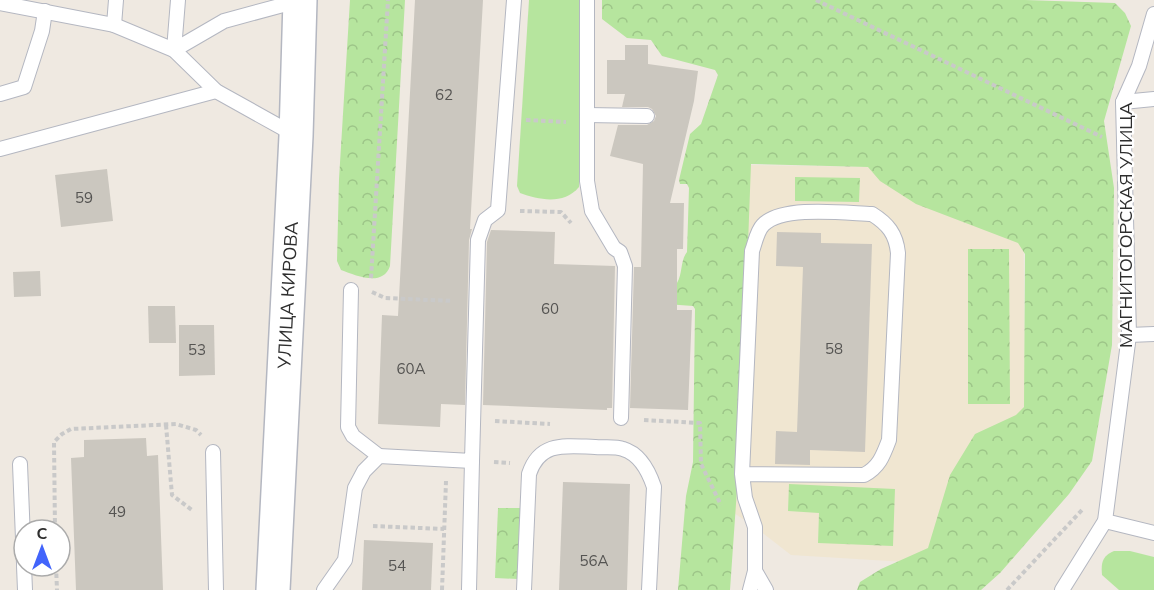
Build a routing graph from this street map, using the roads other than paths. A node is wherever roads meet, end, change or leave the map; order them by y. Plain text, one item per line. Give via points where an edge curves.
1 (116, 0) edge
2 (178, 0) edge
3 (514, 0) edge
4 (587, 0) edge
5 (300, 2) edge
6 (0, 3) edge
7 (45, 11) junction
8 (1154, 14) edge
9 (114, 25) junction
10 (174, 50) junction
11 (216, 91) junction
12 (0, 94) edge
13 (1154, 99) edge
14 (1123, 102) junction
15 (647, 116) dead end
16 (587, 119) junction
17 (296, 136) junction
18 (0, 149) edge
19 (351, 290) dead end
20 (1154, 334) edge
21 (1129, 335) junction
22 (621, 418) road end
23 (213, 452) road end
24 (379, 456) junction
25 (472, 461) junction
26 (20, 464) dead end
27 (742, 474) junction
28 (22, 518) edge
29 (1105, 521) junction
30 (1154, 533) edge
31 (755, 571) junction
32 (216, 590) edge
33 (273, 590) edge
34 (324, 590) edge
35 (468, 590) edge
36 (524, 590) edge
37 (649, 590) edge
38 (750, 590) edge
39 (766, 590) edge
40 (1062, 590) edge

1 - 9 lane
2 - 10 lane
3 - 25 lane via 498,210 485,220 478,240
4 - 16 lane
5 - 10 lane via 224,21
5 - 17 street, УЛИЦА КИРОВА
6 - 7 lane
7 - 9 lane
7 - 12 lane via 24,87
8 - 14 lane, МАГНИТОГОРСКАЯ УЛИЦА via 1139,66
9 - 10 lane
10 - 11 lane
11 - 17 lane
11 - 18 lane
13 - 14 lane
14 - 21 lane, МАГНИТОГОРСКАЯ УЛИЦА
15 - 16 lane
16 - 22 lane via 587,181 592,211 625,266
17 - 33 street, УЛИЦА КИРОВА
19 - 24 lane via 348,427 353,436
20 - 21 lane
21 - 29 lane, МАГНИТОГОРСКАЯ УЛИЦА
23 - 32 lane
24 - 25 lane
24 - 34 lane via 355,488 345,560
25 - 35 lane
26 - 28 lane
27 - 27 lane via 864,475 882,459 889,440 898,253 892,231 872,214 791,212 762,226 752,251
27 - 31 lane via 755,527
29 - 30 lane
29 - 40 lane, МАГНИТОГОРСКАЯ УЛИЦА
31 - 38 lane
31 - 39 lane
36 - 37 lane via 529,474 541,453 558,446 623,449 638,458 650,473 654,488

